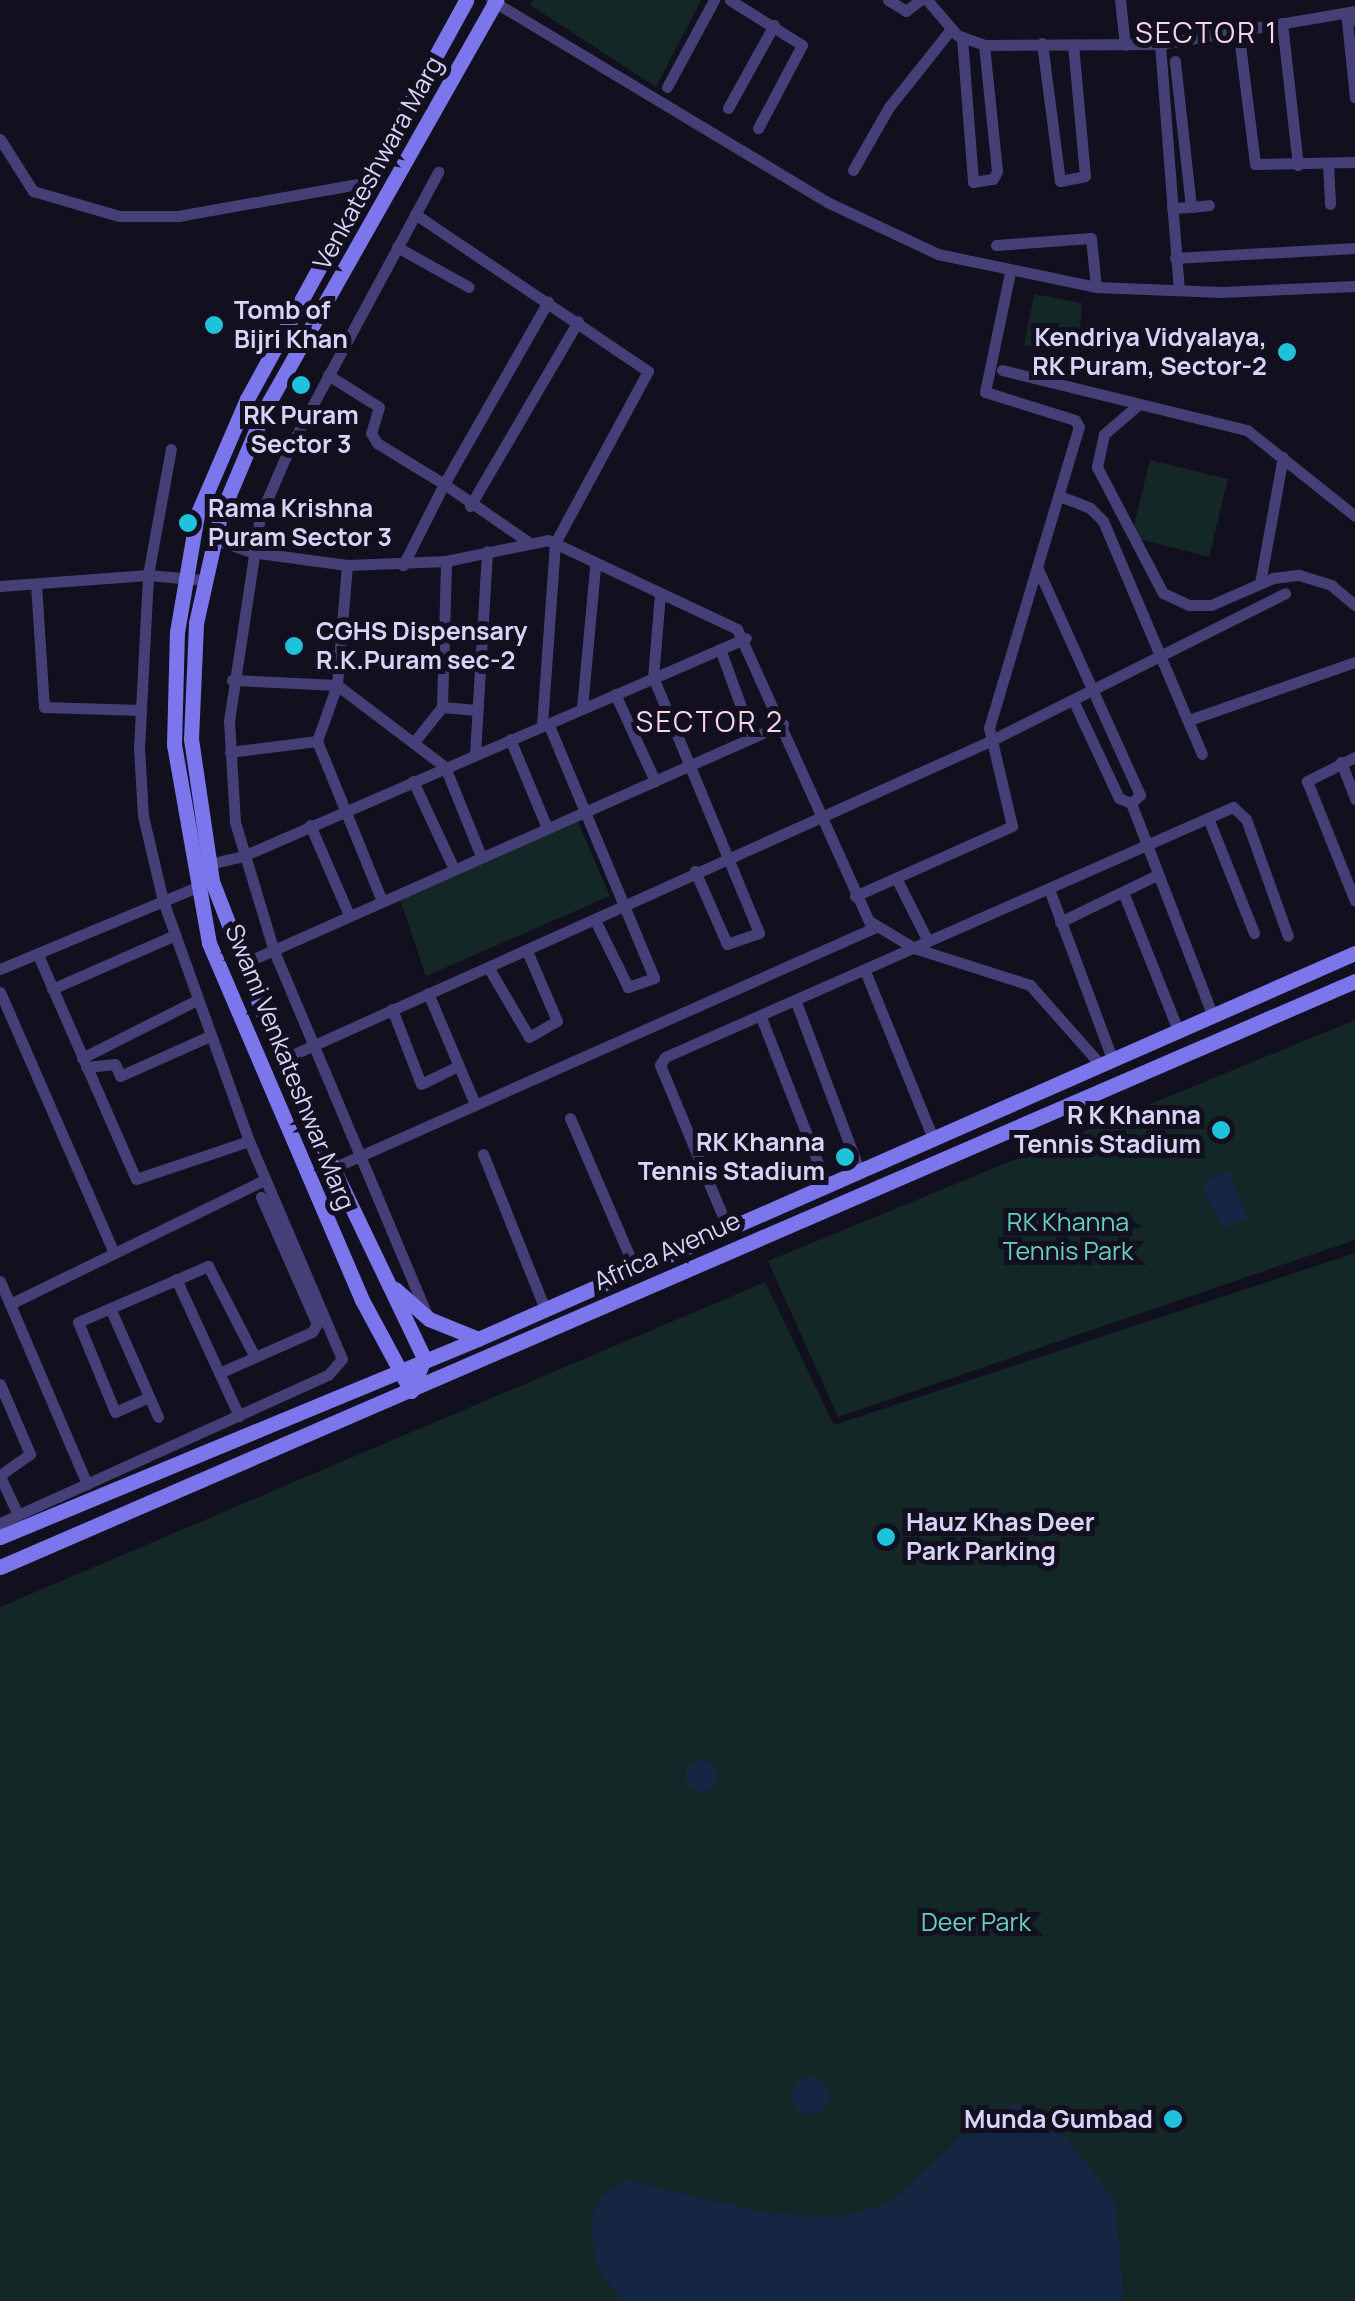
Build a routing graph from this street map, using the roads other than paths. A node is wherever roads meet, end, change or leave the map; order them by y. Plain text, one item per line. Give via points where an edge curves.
1 (466, 0) edge
2 (714, 0) edge
3 (730, 0) edge
4 (888, 0) edge
5 (924, 0) edge
6 (1120, 0) edge
7 (494, 1) edge
8 (1355, 12) edge
9 (1355, 20) edge
10 (1282, 23) junction
11 (774, 25) junction
12 (951, 29) junction
13 (1238, 29) junction
14 (962, 38) junction
15 (1042, 43) junction
16 (1073, 44) junction
17 (1160, 44) junction
18 (984, 45) junction
19 (1124, 45) junction
20 (1175, 61) dead end
21 (668, 87) dead end
22 (1355, 98) edge
23 (728, 108) dead end
24 (758, 128) dead end
25 (0, 138) edge
26 (1355, 162) edge
27 (1328, 164) junction
28 (1298, 166) junction
29 (853, 170) dead end
30 (438, 172) dead end
31 (370, 182) junction
32 (1330, 204) dead end
33 (1209, 206) dead end
34 (1192, 207) junction
35 (1172, 208) junction
36 (415, 214) junction
37 (996, 245) dead end
38 (398, 247) junction
39 (1355, 248) edge
40 (1176, 258) junction
41 (1010, 272) junction
42 (1355, 286) edge
43 (470, 287) dead end
44 (1096, 287) junction
45 (1178, 290) junction
46 (548, 302) junction
47 (578, 321) junction
48 (1002, 370) dead end
49 (328, 375) junction
50 (1138, 405) junction
51 (171, 449) dead end
52 (1283, 457) junction
53 (444, 484) junction
54 (1062, 497) junction
55 (470, 506) junction
56 (1355, 516) edge
57 (214, 539) junction
58 (527, 540) junction
59 (555, 543) junction
60 (487, 550) junction
61 (251, 552) junction
62 (446, 560) junction
63 (403, 565) junction
64 (347, 566) junction
65 (1037, 566) junction
66 (595, 567) junction
67 (148, 575) junction
68 (186, 579) junction
69 (204, 580) junction
70 (1260, 583) junction
71 (36, 584) junction
72 (0, 586) edge
73 (660, 594) junction
74 (1284, 594) dead end
75 (1355, 605) edge
76 (746, 638) junction
77 (720, 649) junction
78 (1161, 653) junction
79 (1355, 662) edge
80 (653, 678) junction
81 (232, 680) junction
82 (338, 685) junction
83 (1091, 690) junction
84 (616, 694) junction
85 (1072, 700) junction
86 (442, 708) junction
87 (582, 708) junction
88 (141, 710) junction
89 (474, 710) junction
90 (1189, 720) junction
91 (545, 724) junction
92 (784, 724) junction
93 (752, 737) junction
94 (510, 739) junction
95 (317, 740) junction
96 (990, 741) junction
97 (414, 742) junction
98 (230, 752) junction
99 (474, 754) junction
100 (1202, 754) dead end
101 (1355, 757) edge
102 (1341, 762) junction
103 (692, 766) junction
104 (445, 767) junction
105 (413, 780) junction
106 (655, 781) junction
107 (1355, 800) edge
108 (1130, 803) junction
109 (342, 811) junction
110 (584, 812) junction
111 (822, 814) junction
112 (1208, 818) junction
113 (310, 825) junction
114 (547, 828) junction
115 (1146, 846) junction
116 (732, 855) junction
117 (243, 856) junction
118 (482, 856) junction
119 (209, 864) junction
120 (453, 867) junction
121 (695, 870) junction
122 (1157, 875) junction
123 (896, 878) junction
124 (212, 881) junction
125 (196, 887) junction
126 (1049, 889) junction
127 (1123, 892) junction
128 (855, 896) junction
129 (381, 899) junction
130 (163, 901) junction
131 (1355, 901) edge
132 (624, 906) junction
133 (348, 913) junction
134 (595, 920) junction
135 (1060, 922) junction
136 (876, 927) junction
137 (1254, 932) dead end
138 (175, 934) junction
139 (1288, 936) dead end
140 (927, 939) junction
141 (1355, 942) edge
142 (273, 948) junction
143 (914, 948) junction
144 (527, 951) junction
145 (1355, 953) edge
146 (38, 955) junction
147 (242, 964) junction
148 (488, 967) junction
149 (0, 969) edge
150 (865, 971) junction
151 (1294, 979) junction
152 (1355, 981) edge
153 (52, 989) junction
154 (0, 992) edge
155 (428, 994) junction
156 (197, 1000) junction
157 (796, 1002) junction
158 (392, 1009) junction
159 (1212, 1014) junction
160 (761, 1017) junction
161 (1178, 1030) junction
162 (210, 1036) junction
163 (314, 1045) junction
164 (282, 1060) junction
165 (1105, 1060) junction
166 (84, 1062) junction
167 (458, 1066) junction
168 (475, 1104) junction
169 (570, 1118) dead end
170 (932, 1136) junction
171 (248, 1141) junction
172 (483, 1154) dead end
173 (361, 1156) junction
174 (858, 1167) junction
175 (333, 1168) junction
176 (264, 1180) junction
177 (825, 1181) junction
178 (262, 1197) dead end
179 (728, 1229) junction
180 (370, 1252) junction
181 (114, 1253) junction
182 (635, 1269) junction
183 (176, 1279) junction
184 (0, 1280) edge
185 (10, 1304) junction
186 (110, 1308) junction
187 (545, 1309) junction
188 (429, 1318) junction
189 (478, 1339) junction
190 (255, 1357) junction
191 (424, 1358) junction
192 (402, 1367) junction
193 (219, 1373) junction
194 (0, 1384) edge
195 (411, 1391) junction
196 (150, 1397) junction
197 (239, 1416) junction
198 (158, 1418) dead end
199 (0, 1475) edge
200 (87, 1484) junction
201 (18, 1515) junction
202 (0, 1523) edge
203 (0, 1538) edge
204 (0, 1567) edge

1 - 31 main road, Swami Venkateshwar Marg
2 - 21 street
3 - 11 street
4 - 5 street via 906,11
5 - 12 street
6 - 19 street
7 - 41 street via 884,233
7 - 57 main road, Venkateshwara Marg via 265,409
8 - 10 street
9 - 22 street via 1347,21
10 - 13 street
10 - 28 street
11 - 23 street
11 - 24 street via 802,47
12 - 14 street
12 - 29 street via 889,107
13 - 17 street
13 - 28 street via 1253,162
14 - 18 street
14 - 18 street via 973,182 993,179 997,170
15 - 16 street
15 - 16 street via 1060,181 1085,176
15 - 18 street
16 - 19 street
17 - 19 street
17 - 35 street
20 - 34 street
25 - 31 street via 32,191 119,216 178,216
26 - 27 street
27 - 28 street
27 - 32 street
30 - 36 street
31 - 68 main road, Swami Venkateshwar Marg via 247,399 197,515
33 - 34 street
34 - 35 street
35 - 40 street
36 - 38 street
36 - 46 street
37 - 44 street via 1092,238
38 - 43 street
38 - 49 street
39 - 40 street
40 - 45 street
41 - 44 street
41 - 54 street via 984,392 1077,421
42 - 45 street
44 - 45 street
46 - 47 street
46 - 53 street
47 - 55 street
47 - 59 street via 648,371
48 - 50 street
49 - 53 street via 376,402 371,433 377,443
49 - 61 street via 273,482
50 - 52 street via 1247,430
50 - 70 street via 1104,434 1096,457 1152,582 1189,606 1211,605
51 - 67 street
52 - 56 street
52 - 70 street
53 - 55 street
53 - 63 street
54 - 65 street
54 - 78 street via 1103,521
55 - 58 street
57 - 61 street
57 - 69 main road, Venkateshwara Marg
58 - 59 street
58 - 60 street
59 - 66 street
59 - 91 street
60 - 62 street
60 - 89 street
61 - 64 street
61 - 81 street
62 - 63 street
62 - 86 street
63 - 64 street
64 - 82 street
65 - 83 street
65 - 96 street
66 - 73 street
66 - 87 street
67 - 68 street
67 - 71 street
67 - 88 street
68 - 69 street
68 - 125 main road, Swami Venkateshwar Marg via 177,632 174,745
69 - 119 main road, Venkateshwara Marg via 191,739
70 - 75 street via 1299,575 1332,585
71 - 72 street
71 - 88 street via 44,707
73 - 76 street
73 - 80 street
74 - 78 street
76 - 77 street
76 - 92 street
77 - 80 street
77 - 93 street
78 - 83 street
78 - 90 street
79 - 90 street
80 - 84 street
80 - 103 street
81 - 82 street
81 - 98 street
82 - 95 street
82 - 97 street
83 - 85 street
83 - 108 street via 1140,795
84 - 87 street
84 - 106 street
85 - 96 street
85 - 108 street via 1119,798
86 - 89 street
86 - 97 street
87 - 91 street
88 - 130 street via 140,785
89 - 99 street
90 - 100 street
91 - 94 street
91 - 110 street
92 - 93 street
92 - 111 street
93 - 103 street
94 - 99 street
94 - 114 street
95 - 98 street
95 - 109 street
96 - 111 street
96 - 123 street via 1010,829
97 - 104 street
98 - 117 street
99 - 104 street
101 - 102 street
102 - 107 street
102 - 131 street via 1307,781
103 - 106 street
103 - 116 street
104 - 105 street
104 - 118 street
105 - 109 street
105 - 120 street
106 - 110 street
108 - 115 street
109 - 113 street
109 - 129 street
110 - 114 street
110 - 132 street
111 - 116 street
111 - 128 street
112 - 115 street
112 - 137 street
112 - 139 street via 1232,807 1244,814
113 - 117 street
113 - 133 street
114 - 118 street
115 - 122 street
115 - 126 street
116 - 121 street
116 - 121 street via 760,929 732,945
117 - 119 street
117 - 142 street
118 - 120 street
119 - 124 main road, Venkateshwara Marg
120 - 129 street
121 - 132 street
122 - 127 street
122 - 159 street
123 - 128 street
123 - 140 street
124 - 125 street
124 - 147 main road, Venkateshwara Marg
125 - 130 street
125 - 192 main road, Swami Venkateshwar Marg via 209,943 272,1099 362,1300
126 - 135 street
126 - 140 street
127 - 135 street
127 - 161 street
128 - 136 street
129 - 133 street
130 - 138 street
130 - 146 street
132 - 134 street
132 - 134 street via 654,975 634,988 625,983
133 - 142 street
134 - 144 street
135 - 165 street
136 - 143 street
136 - 168 street
138 - 153 street
138 - 156 street
140 - 143 street
141 - 151 main road via 1308,964
142 - 147 street
142 - 163 street
143 - 150 street
143 - 165 street via 1030,985
144 - 148 street
144 - 148 street via 556,1021 529,1037
145 - 151 main road, Africa Avenue
146 - 149 street
146 - 153 street
147 - 164 main road, Venkateshwara Marg
148 - 155 street
150 - 157 street
150 - 170 street
151 - 159 main road, Africa Avenue
152 - 195 main road, Africa Avenue
153 - 166 street
154 - 181 street
155 - 158 street
155 - 167 street
156 - 162 street
156 - 166 street
157 - 160 street
157 - 174 street
158 - 163 street
158 - 167 street via 422,1084
159 - 161 main road, Africa Avenue
160 - 177 street
160 - 179 street via 666,1057 660,1066
161 - 165 main road, Africa Avenue
162 - 166 street via 120,1076 106,1062
162 - 171 street
163 - 164 street
163 - 173 street
164 - 175 main road, Venkateshwara Marg
165 - 170 main road, Africa Avenue
166 - 171 street via 138,1181
167 - 168 street
168 - 173 street
169 - 182 street
170 - 174 main road, Africa Avenue
171 - 176 street
172 - 187 street
173 - 175 street
173 - 188 street
174 - 177 main road, Africa Avenue
175 - 180 main road, Venkateshwara Marg
176 - 181 street
176 - 197 street via 342,1359 328,1374
177 - 179 main road, Africa Avenue
178 - 190 street via 317,1324
179 - 182 main road, Africa Avenue
180 - 188 main road via 405,1300
180 - 191 main road
181 - 185 street
182 - 187 main road, Africa Avenue
183 - 186 street
183 - 190 street via 208,1266 215,1270
183 - 193 street
184 - 185 street
185 - 200 street
186 - 196 street
186 - 196 street via 78,1322 115,1412
187 - 189 main road, Africa Avenue
188 - 189 main road
189 - 191 main road, Africa Avenue
190 - 193 street
191 - 192 main road, Africa Avenue
191 - 195 main road
192 - 195 main road, Swami Venkateshwar Marg
192 - 203 main road, Africa Avenue
193 - 197 street
194 - 199 street via 30,1454
195 - 204 main road, Africa Avenue
196 - 198 street
197 - 200 street
199 - 201 street
200 - 201 street
201 - 202 street

